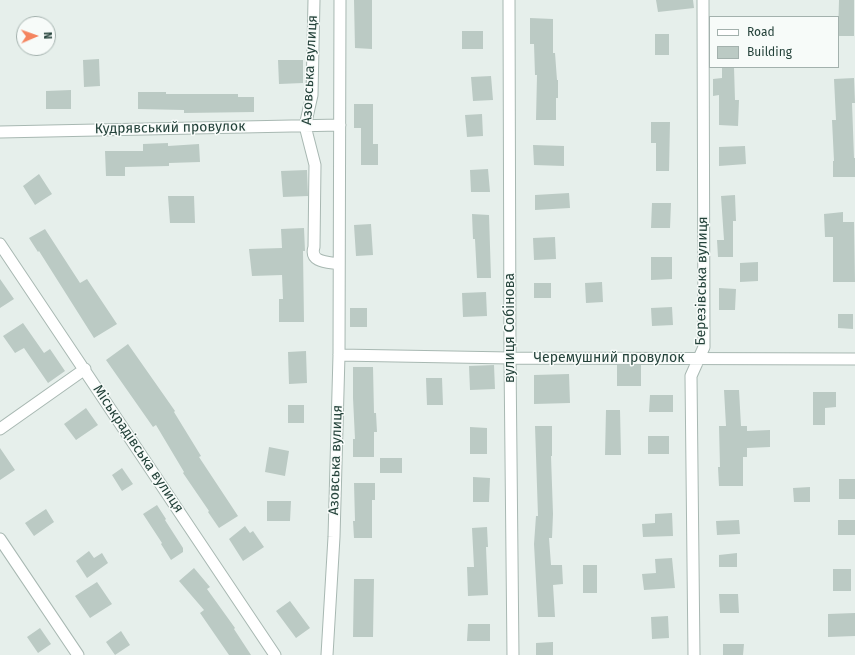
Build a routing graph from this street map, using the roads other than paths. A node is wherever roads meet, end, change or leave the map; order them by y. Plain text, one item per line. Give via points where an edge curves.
1 (314, 0) edge
2 (340, 0) edge
3 (509, 0) edge
4 (703, 0) edge
5 (340, 125) junction
6 (305, 126) junction
7 (0, 132) edge
8 (0, 244) edge
9 (339, 264) junction
10 (339, 355) junction
11 (510, 358) junction
12 (699, 358) junction
13 (855, 359) edge
14 (84, 369) junction
15 (0, 429) edge
16 (0, 539) edge
17 (78, 655) edge
18 (275, 655) edge
19 (327, 655) edge
20 (513, 655) edge
21 (694, 655) edge

1 - 6 street, Азовська вулиця via 312,95
2 - 5 street, Азовська вулиця
3 - 11 street, вулиця Собінова
4 - 12 street, Березівська вулиця via 704,347
5 - 6 street, Кудрявський провулок
5 - 9 street, Азовська вулиця
6 - 7 street, Кудрявський провулок
6 - 9 street, Азовська вулиця via 315,165 313,254 320,261
8 - 14 street, Міськрадівська вулиця
9 - 10 street, Азовська вулиця
10 - 11 street, Черемушний провулок
10 - 19 street, Азовська вулиця via 334,538
11 - 12 street, Черемушний провулок
11 - 20 street, вулиця Собінова
12 - 13 street, Черемушний провулок
12 - 21 street, Березівська вулиця via 691,376
14 - 15 street
14 - 18 street, Міськрадівська вулиця
16 - 17 street

